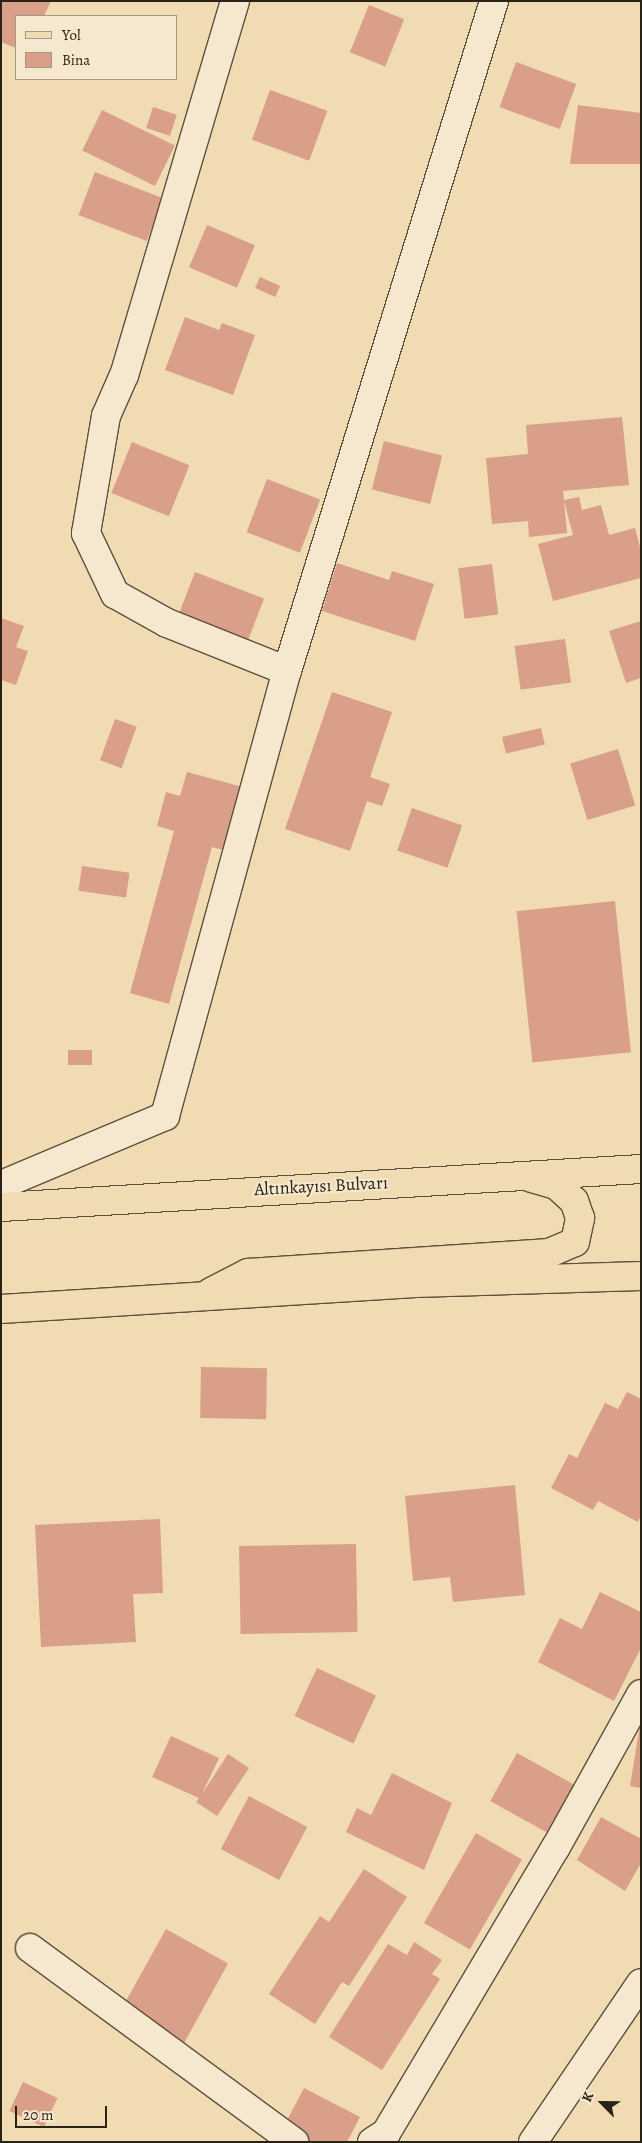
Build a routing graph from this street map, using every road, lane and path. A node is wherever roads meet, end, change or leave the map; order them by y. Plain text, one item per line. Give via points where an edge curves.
1 (235, 1) edge
2 (494, 1) edge
3 (287, 671) junction
4 (641, 1169) edge
5 (522, 1175) junction
6 (1, 1185) edge
7 (1, 1206) edge
8 (641, 1276) edge
9 (200, 1298) junction
10 (1, 1309) edge
11 (641, 1694) edge
12 (30, 1948) dead end
13 (641, 1983) edge
14 (294, 2142) edge
15 (372, 2142) edge
16 (533, 2142) edge

1 - 3 street via 124,375 106,416 86,533 115,594 167,623
2 - 3 street
3 - 6 street via 165,1116
4 - 5 main road, Altınkayısı Bulvarı
5 - 7 main road, Altınkayısı Bulvarı
5 - 9 main road via 556,1185 574,1201 580,1218 575,1242 549,1252 248,1272
8 - 9 main road via 415,1283
9 - 10 main road
11 - 15 street via 556,1847 386,2133
12 - 14 street via 172,2056
13 - 16 street

